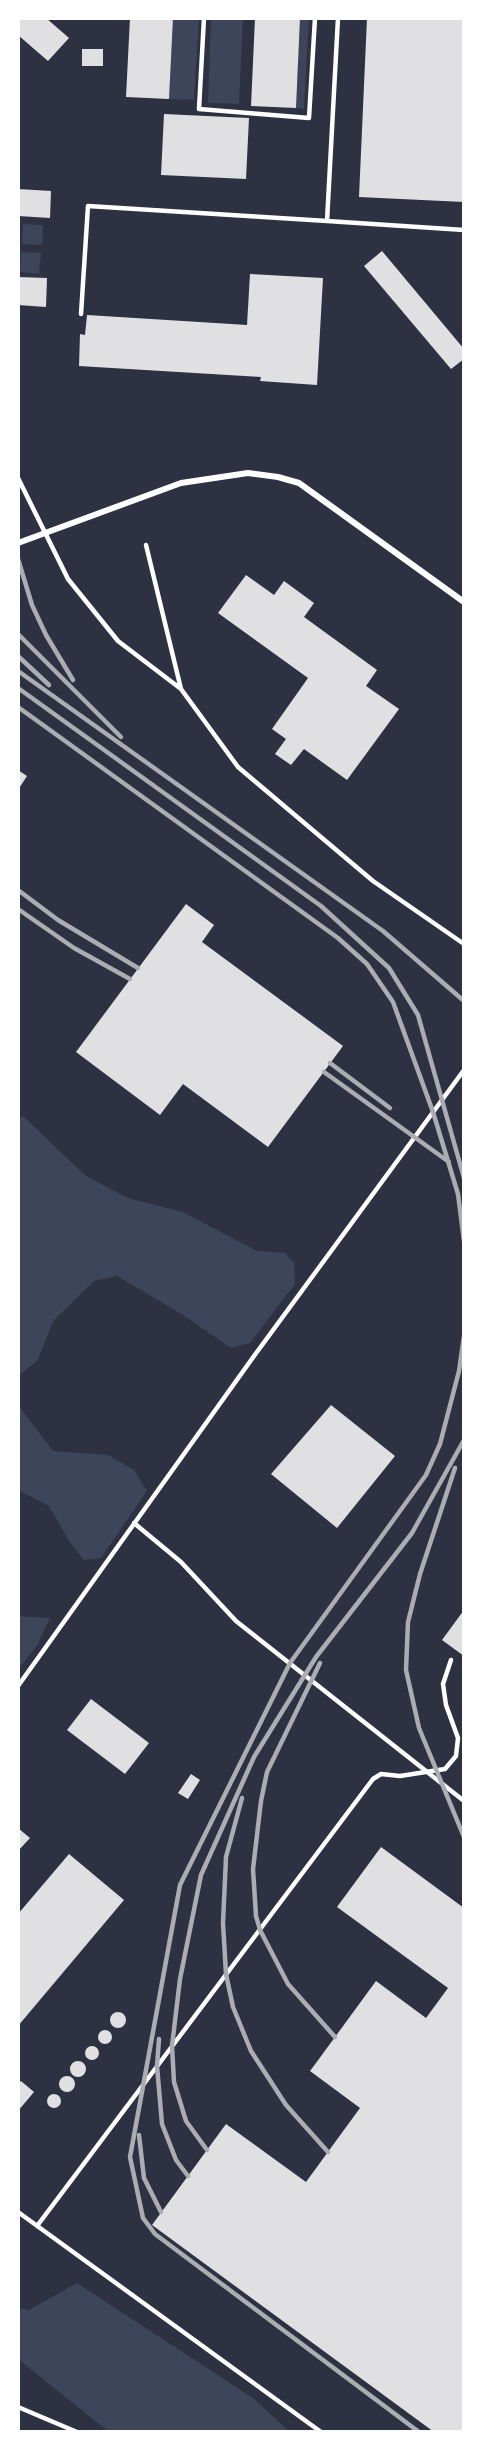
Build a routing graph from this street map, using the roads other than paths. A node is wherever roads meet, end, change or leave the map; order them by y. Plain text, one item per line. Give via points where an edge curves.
1 (204, 18) edge
2 (315, 18) edge
3 (338, 18) edge
4 (327, 221) junction
5 (464, 230) edge
6 (81, 314) dead end
7 (18, 478) edge
8 (18, 543) edge
9 (147, 545) dead end
10 (464, 602) edge
11 (181, 689) junction
12 (464, 944) edge
13 (464, 1070) edge
14 (134, 1523) junction
15 (451, 1660) dead end
16 (18, 1686) edge
17 (427, 1772) junction
18 (464, 1801) edge
19 (18, 2212) edge
20 (37, 2226) junction
21 (18, 2407) edge
22 (77, 2432) edge
23 (321, 2432) edge

1 - 2 lane via 199,109 309,118
3 - 4 lane
4 - 5 lane
4 - 6 lane via 88,206
7 - 11 lane via 68,579 118,641
8 - 10 street via 181,483 248,473 299,483
9 - 11 lane
11 - 12 lane via 238,767 373,881
13 - 14 lane
14 - 16 lane
14 - 17 lane via 181,1562 236,1621
15 - 17 lane via 443,1684 458,1738 456,1756 446,1769
17 - 18 lane
17 - 20 lane via 381,1774 373,1779
19 - 20 lane
20 - 23 lane
21 - 22 lane

